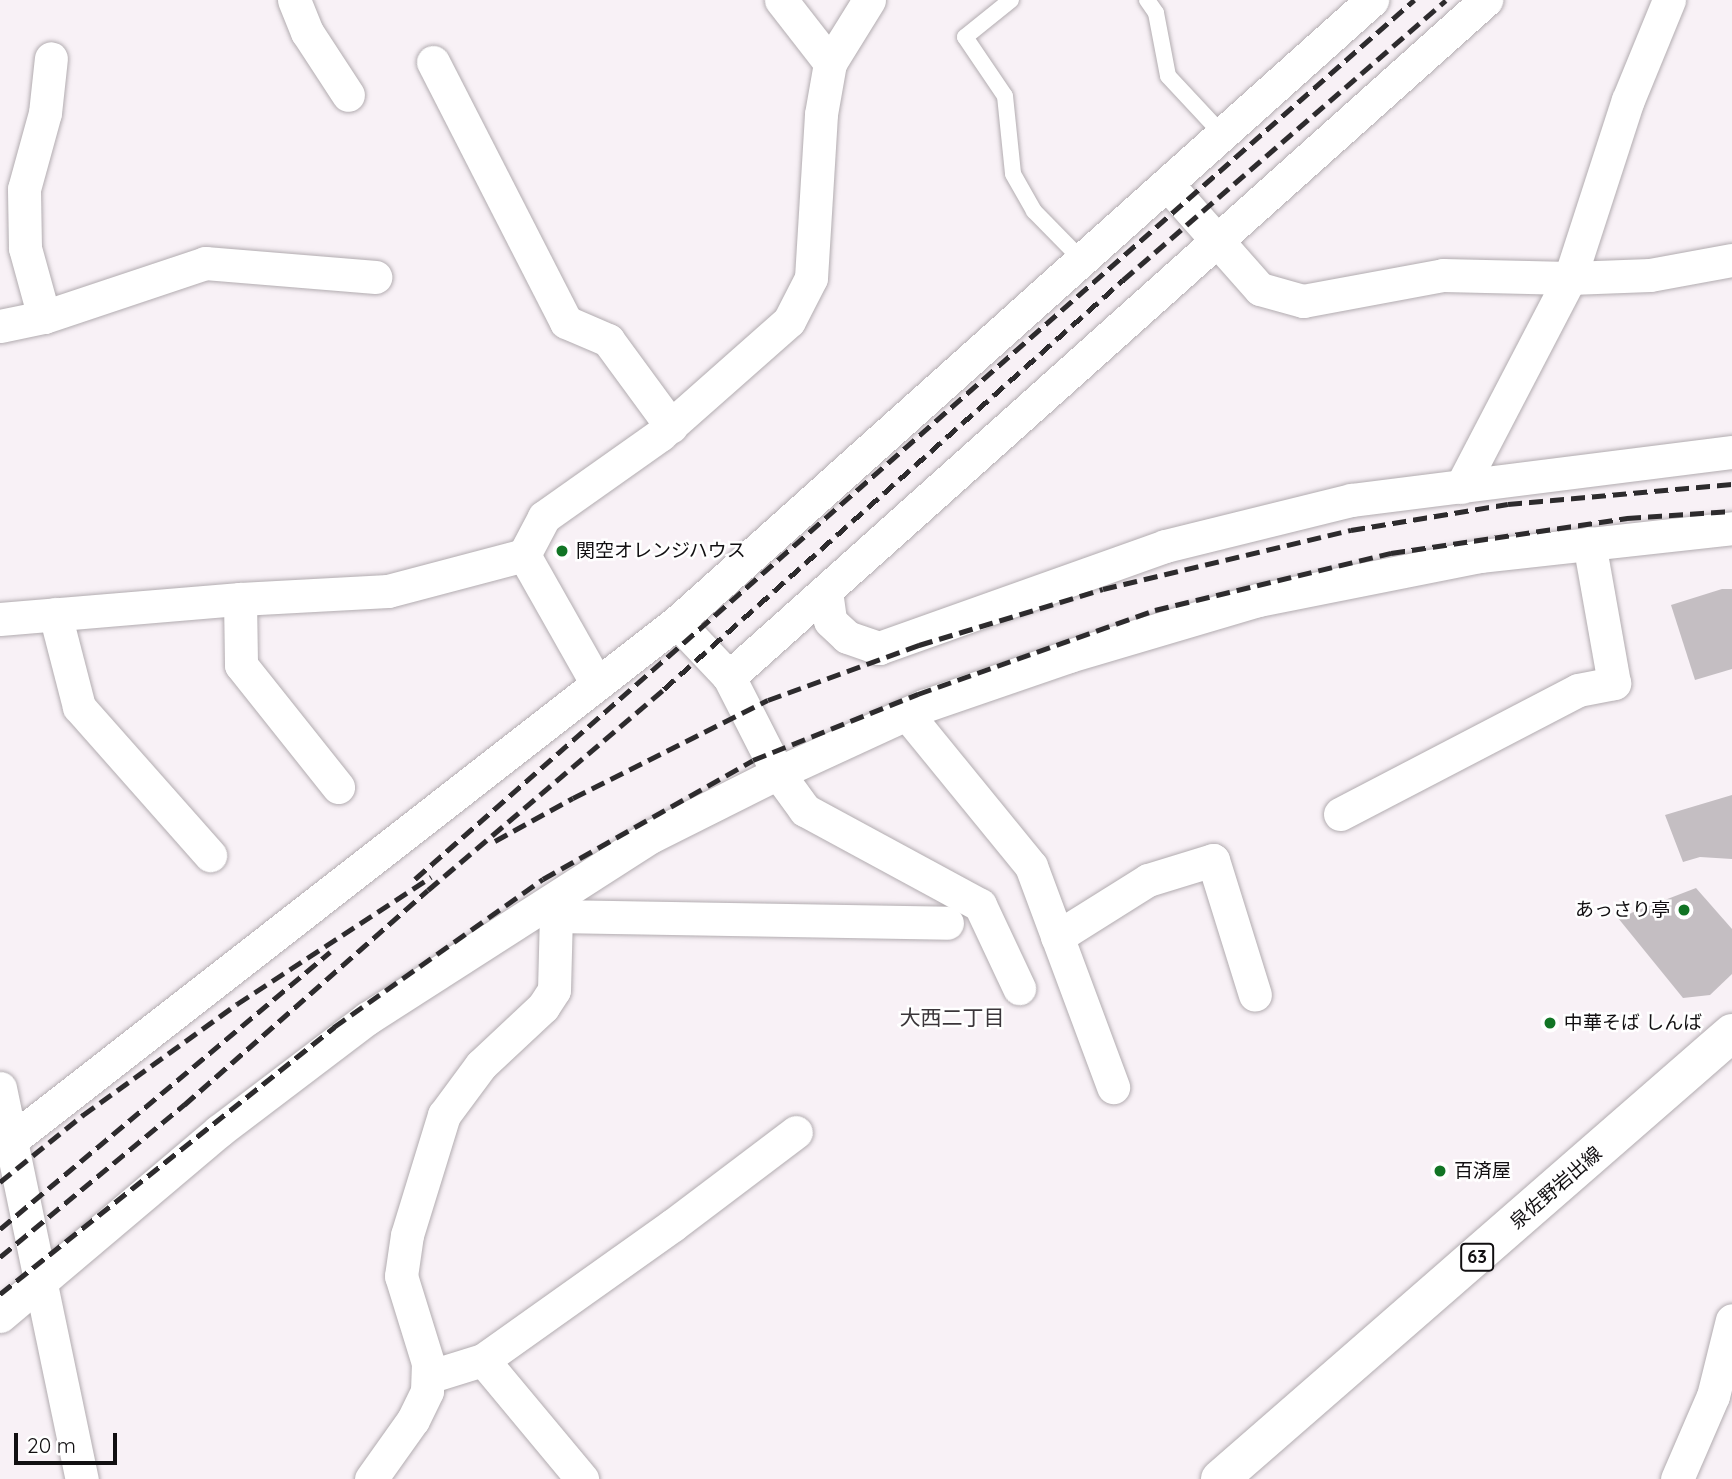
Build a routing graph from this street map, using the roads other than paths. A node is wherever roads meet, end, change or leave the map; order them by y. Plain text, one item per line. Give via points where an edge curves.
1 (294, 0) edge
2 (781, 0) edge
3 (869, 0) edge
4 (1011, 0) edge
5 (1147, 0) edge
6 (1373, 0) edge
7 (1486, 0) edge
8 (1668, 0) edge
9 (51, 58) dead end
10 (433, 62) dead end
11 (830, 63) junction
12 (348, 95) dead end
13 (1222, 134) junction
14 (1167, 184) junction
15 (1217, 241) junction
16 (1082, 260) junction
17 (1732, 260) edge
18 (375, 277) dead end
19 (1570, 278) junction
20 (44, 317) junction
21 (0, 326) edge
22 (671, 426) junction
23 (1732, 452) edge
24 (1461, 487) junction
25 (1732, 528) edge
26 (1589, 543) junction
27 (524, 555) junction
28 (826, 591) junction
29 (240, 599) junction
30 (55, 614) junction
31 (0, 619) edge
32 (677, 622) junction
33 (729, 677) junction
34 (597, 684) junction
35 (907, 714) junction
36 (778, 773) junction
37 (338, 786) dead end
38 (1339, 814) dead end
39 (209, 855) dead end
40 (551, 911) junction
41 (947, 923) dead end
42 (1057, 937) junction
43 (1018, 988) dead end
44 (1255, 995) dead end
45 (1732, 1033) edge
46 (1113, 1087) dead end
47 (0, 1088) edge
48 (796, 1132) dead end
49 (5, 1145) edge
50 (42, 1279) junction
51 (0, 1316) edge
52 (1732, 1320) edge
53 (483, 1360) junction
54 (428, 1377) junction
55 (386, 1473) edge
56 (82, 1479) edge
57 (582, 1479) edge
58 (1220, 1479) edge
59 (1677, 1479) edge

1 - 12 street via 307,32
2 - 11 street
3 - 11 street
4 - 16 lane via 965,37 1005,96 1013,174 1034,211
5 - 13 lane via 1156,13 1168,76
6 - 13 street
7 - 15 street
8 - 19 street via 1628,100
9 - 20 street via 45,113 24,189 25,248
10 - 22 street via 566,322 608,340
11 - 22 street via 821,114 811,278 789,321
13 - 14 street
14 - 15 street
14 - 16 street
15 - 19 street via 1260,289 1303,301 1443,275
15 - 28 street
16 - 32 street
17 - 19 street via 1650,275
18 - 20 street via 205,262
19 - 24 street
20 - 21 street
22 - 27 street via 544,517
23 - 24 street
24 - 28 street via 1350,500 1165,546 879,648 847,638 830,621
25 - 26 street
26 - 35 street via 1480,556 1258,600 1069,656
26 - 38 street via 1614,682 1578,690
27 - 29 street via 388,591
27 - 34 street
28 - 33 street
29 - 30 street
29 - 37 street via 241,665
30 - 31 street
30 - 39 street via 79,707
32 - 33 street
32 - 34 street
33 - 36 street
34 - 49 street
35 - 36 street
35 - 42 street via 1031,866
36 - 40 street via 652,836
36 - 43 street via 805,810 979,905
40 - 41 street
40 - 50 street via 368,1018 219,1131
40 - 54 street via 554,990 543,1007 481,1065 444,1115 407,1235 401,1276 428,1363
42 - 44 street via 1148,880 1213,860
42 - 46 street
45 - 58 main road, 泉佐野岩出線 / 63
47 - 49 street
48 - 53 street
49 - 50 street
50 - 51 street
50 - 56 street
52 - 59 street via 1713,1396
53 - 54 street
53 - 57 street
54 - 55 street via 427,1391

